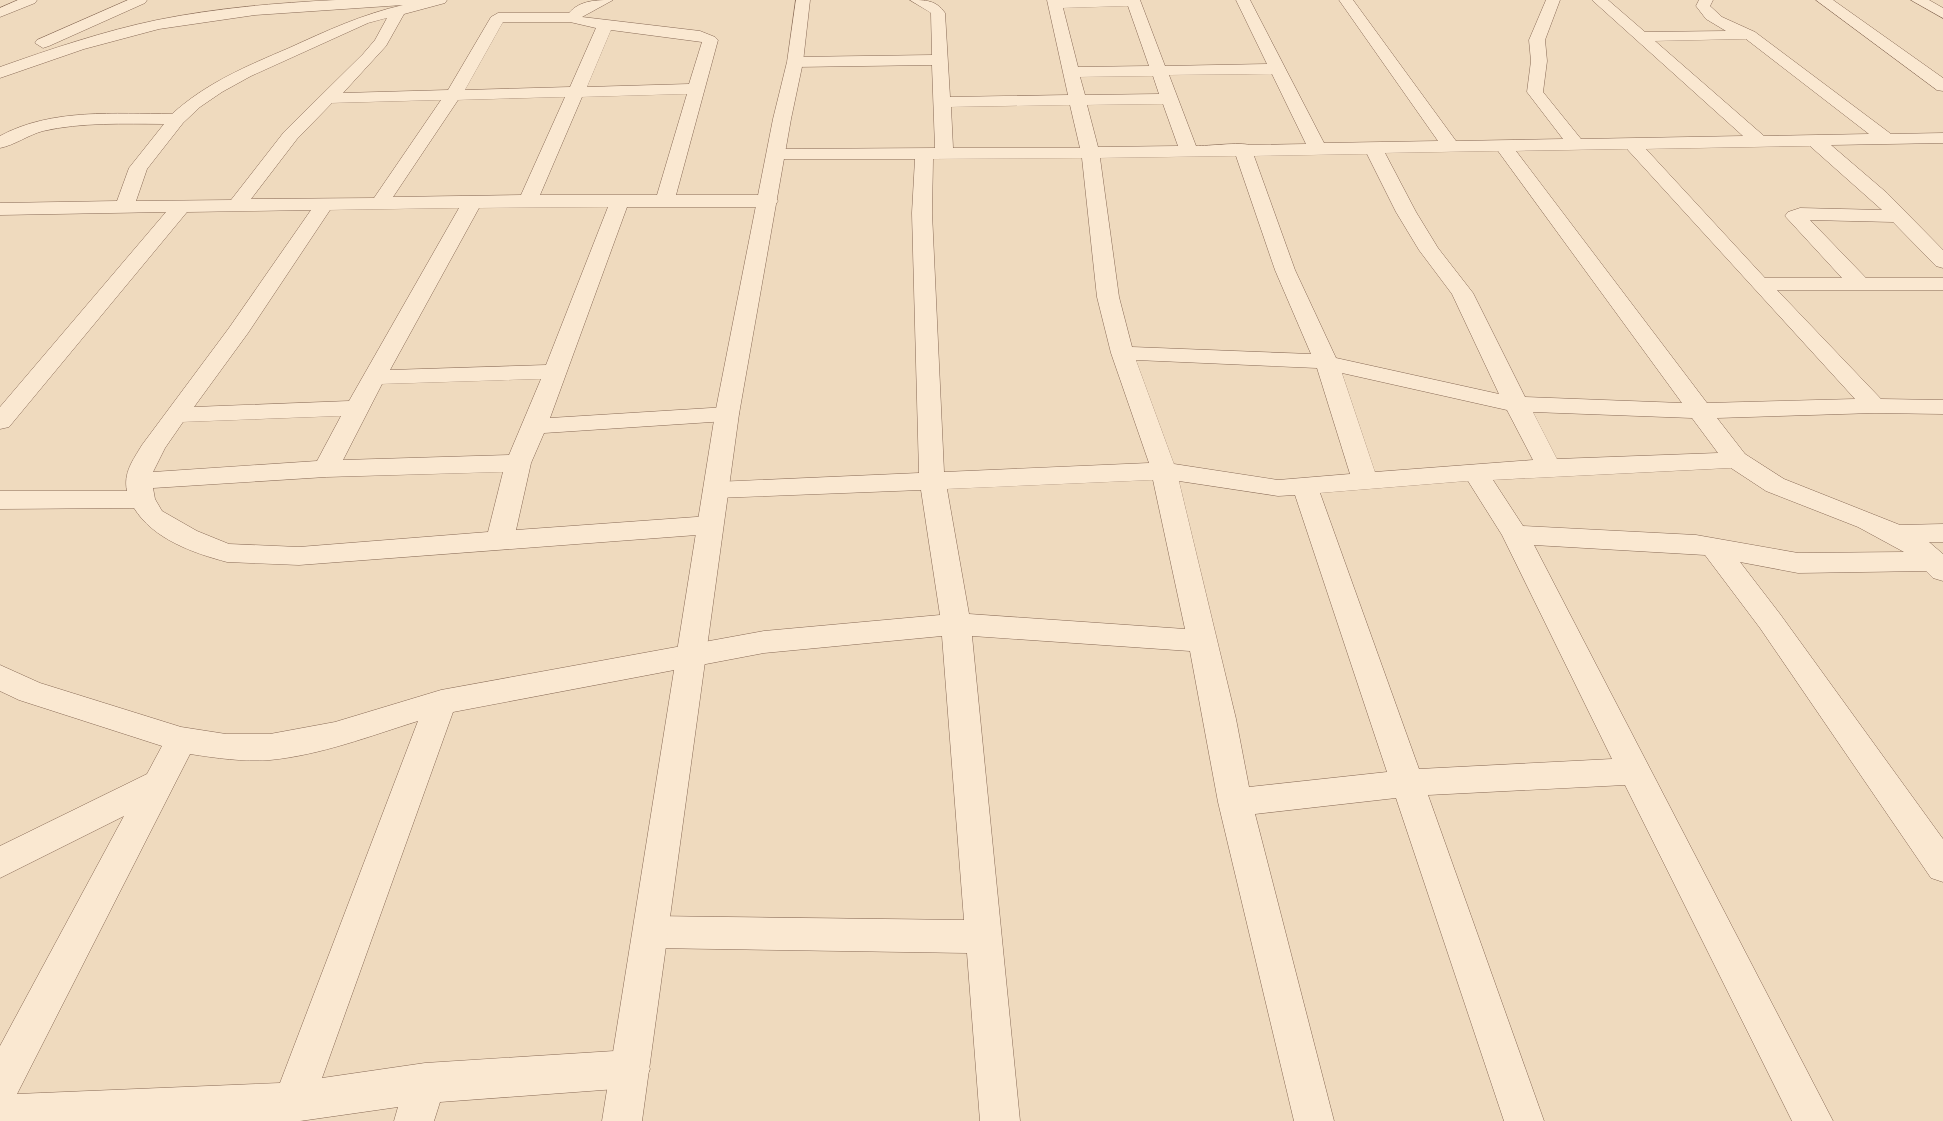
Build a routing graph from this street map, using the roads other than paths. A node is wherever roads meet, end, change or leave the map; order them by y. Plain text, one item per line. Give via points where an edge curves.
1 (30, 0) edge
2 (140, 0) edge
3 (217, 0) edge
4 (365, 0) edge
5 (416, 0) edge
6 (440, 0) edge
7 (606, 0) edge
8 (803, 0) edge
9 (917, 0) edge
10 (1133, 0) edge
11 (1243, 0) edge
12 (1346, 0) edge
13 (1553, 0) edge
14 (1599, 0) edge
15 (1706, 0) edge
16 (1823, 0) edge
17 (1918, 0) edge
18 (380, 2) junction
19 (1055, 2) edge
20 (398, 10) junction
21 (2, 12) edge
22 (1943, 14) edge
23 (574, 18) junction
24 (605, 26) junction
25 (136, 30) junction
26 (1750, 34) junction
27 (1640, 37) junction
28 (16, 55) junction
29 (939, 60) junction
30 (0, 61) edge
31 (796, 62) junction
32 (0, 67) edge
33 (1277, 69) junction
34 (1157, 71) junction
35 (1072, 72) junction
36 (0, 73) edge
37 (1943, 86) edge
38 (697, 89) junction
39 (576, 91) junction
40 (454, 94) junction
41 (327, 98) junction
42 (1079, 99) junction
43 (1169, 99) junction
44 (943, 102) junction
45 (177, 119) junction
46 (1887, 139) junction
47 (1758, 140) junction
48 (1814, 140) junction
49 (1940, 140) edge
50 (0, 143) edge
51 (1630, 143) junction
52 (1576, 144) junction
53 (1503, 146) junction
54 (1317, 147) junction
55 (1373, 147) junction
56 (1450, 147) junction
57 (1242, 148) junction
58 (1188, 149) junction
59 (934, 152) junction
60 (1090, 153) junction
61 (777, 154) junction
62 (528, 201) junction
63 (768, 201) junction
64 (472, 202) junction
65 (619, 202) junction
66 (665, 202) junction
67 (379, 204) junction
68 (125, 205) junction
69 (183, 205) junction
70 (236, 205) junction
71 (324, 205) junction
72 (0, 209) edge
73 (1899, 216) junction
74 (1943, 262) edge
75 (1759, 284) junction
76 (1943, 284) edge
77 (1861, 285) junction
78 (1122, 353) junction
79 (1327, 363) junction
80 (554, 372) junction
81 (375, 378) junction
82 (1516, 404) junction
83 (1874, 406) junction
84 (1943, 407) edge
85 (357, 408) junction
86 (1698, 411) junction
87 (728, 414) junction
88 (176, 415) junction
89 (0, 422) edge
90 (535, 426) junction
91 (1736, 460) junction
92 (518, 463) junction
93 (1549, 467) junction
94 (326, 469) junction
95 (1164, 471) junction
96 (1476, 473) junction
97 (1365, 481) junction
98 (932, 482) junction
99 (1305, 486) junction
100 (140, 490) junction
101 (716, 490) junction
102 (0, 500) edge
103 (710, 525) junction
104 (1943, 533) edge
105 (1898, 534) junction
106 (1515, 535) junction
107 (500, 540) junction
108 (1714, 547) junction
109 (1939, 566) edge
110 (956, 624) junction
111 (1203, 641) junction
112 (691, 657) junction
113 (0, 677) edge
114 (441, 702) junction
115 (181, 740) junction
116 (1634, 771) junction
117 (1406, 783) junction
118 (157, 784) junction
119 (1235, 802) junction
120 (0, 863) edge
121 (1943, 867) edge
122 (651, 932) junction
123 (984, 937) junction
124 (630, 1069) junction
125 (425, 1083) junction
126 (0, 1086) edge
127 (293, 1102) junction
128 (0, 1115) edge
129 (94, 1116) edge
130 (414, 1121) edge
131 (622, 1121) edge
132 (1000, 1121) edge
133 (1314, 1121) edge
134 (1524, 1121) edge
135 (1813, 1121) edge

1 - 21 street
2 - 28 street
3 - 25 street
4 - 18 street
5 - 18 street
6 - 20 street
7 - 23 street via 579,11
8 - 31 street
9 - 29 street via 934,7 938,13
10 - 19 street
10 - 34 street
11 - 33 street
12 - 56 street
13 - 52 street via 1537,40 1534,92
14 - 27 street
15 - 26 street via 1703,6 1709,14
16 - 37 street
17 - 22 street
18 - 25 street via 240,12 179,20
19 - 35 street
20 - 41 street via 392,27 378,47
20 - 45 street via 363,20 245,73 208,93
23 - 24 street
23 - 40 street via 498,9
24 - 38 street via 708,38 710,43
24 - 39 street
25 - 36 street
26 - 27 street
26 - 46 street
27 - 47 street
28 - 30 street
28 - 32 street
29 - 31 street
29 - 44 street
31 - 61 street
33 - 34 street
33 - 54 street
34 - 35 street
34 - 43 street
35 - 42 street
38 - 39 street
38 - 66 street
39 - 40 street
39 - 62 street
40 - 41 street
40 - 67 street
41 - 70 street via 299,126
42 - 43 street
42 - 44 street
42 - 60 street
43 - 58 street
44 - 59 street
45 - 50 street via 53,122 12,134
45 - 68 street via 138,168
46 - 48 street
46 - 49 street
47 - 48 street
47 - 51 street
48 - 73 street
51 - 52 street
51 - 75 street
52 - 53 street
53 - 56 street
53 - 86 street
54 - 55 street
54 - 57 street
55 - 56 street
55 - 82 street via 1424,243 1462,293
57 - 58 street
57 - 79 street via 1285,270
58 - 60 street
59 - 60 street
59 - 61 street
59 - 98 street via 922,213
60 - 78 street via 1108,297
61 - 63 street
62 - 64 street
62 - 65 street
63 - 66 street
63 - 87 street
64 - 67 street
64 - 81 street
65 - 66 street
65 - 80 street
67 - 71 street
68 - 69 street
68 - 72 street
69 - 70 street
69 - 89 street
70 - 71 street
71 - 88 street via 238,333
73 - 74 street
73 - 77 street via 1795,216
75 - 77 street
75 - 83 street
76 - 77 street
78 - 79 street
78 - 95 street
79 - 82 street
79 - 97 street
80 - 81 street
80 - 90 street
81 - 85 street
82 - 86 street
82 - 93 street
83 - 84 street
83 - 86 street
85 - 88 street
85 - 94 street
86 - 91 street
87 - 90 street
87 - 101 street
88 - 100 street via 142,465
90 - 92 street
91 - 93 street
91 - 105 street via 1781,488
92 - 94 street
92 - 107 street
93 - 96 street
94 - 100 street
95 - 98 street
95 - 99 street via 1261,486
95 - 111 street
96 - 97 street
96 - 106 street
97 - 99 street
98 - 101 street
98 - 110 street
99 - 117 street
100 - 102 street
100 - 107 street via 153,517 187,538 227,553 299,556
101 - 103 street
103 - 107 street
103 - 112 street
104 - 105 street
105 - 109 street via 1919,547
106 - 108 street via 1662,541
106 - 116 street
108 - 109 street via 1798,564
108 - 121 street
110 - 111 street
110 - 112 street via 764,642
110 - 123 street
111 - 119 street
112 - 114 street
112 - 122 street
113 - 115 street via 30,692
114 - 115 street via 335,735 270,748 226,747
114 - 127 street
115 - 118 street
116 - 117 street
116 - 135 street
117 - 119 street
117 - 134 street
118 - 120 street
118 - 126 street
119 - 133 street
122 - 123 street
122 - 124 street
123 - 132 street
124 - 125 street
124 - 131 street
125 - 127 street
125 - 130 street
127 - 129 street
128 - 129 street

